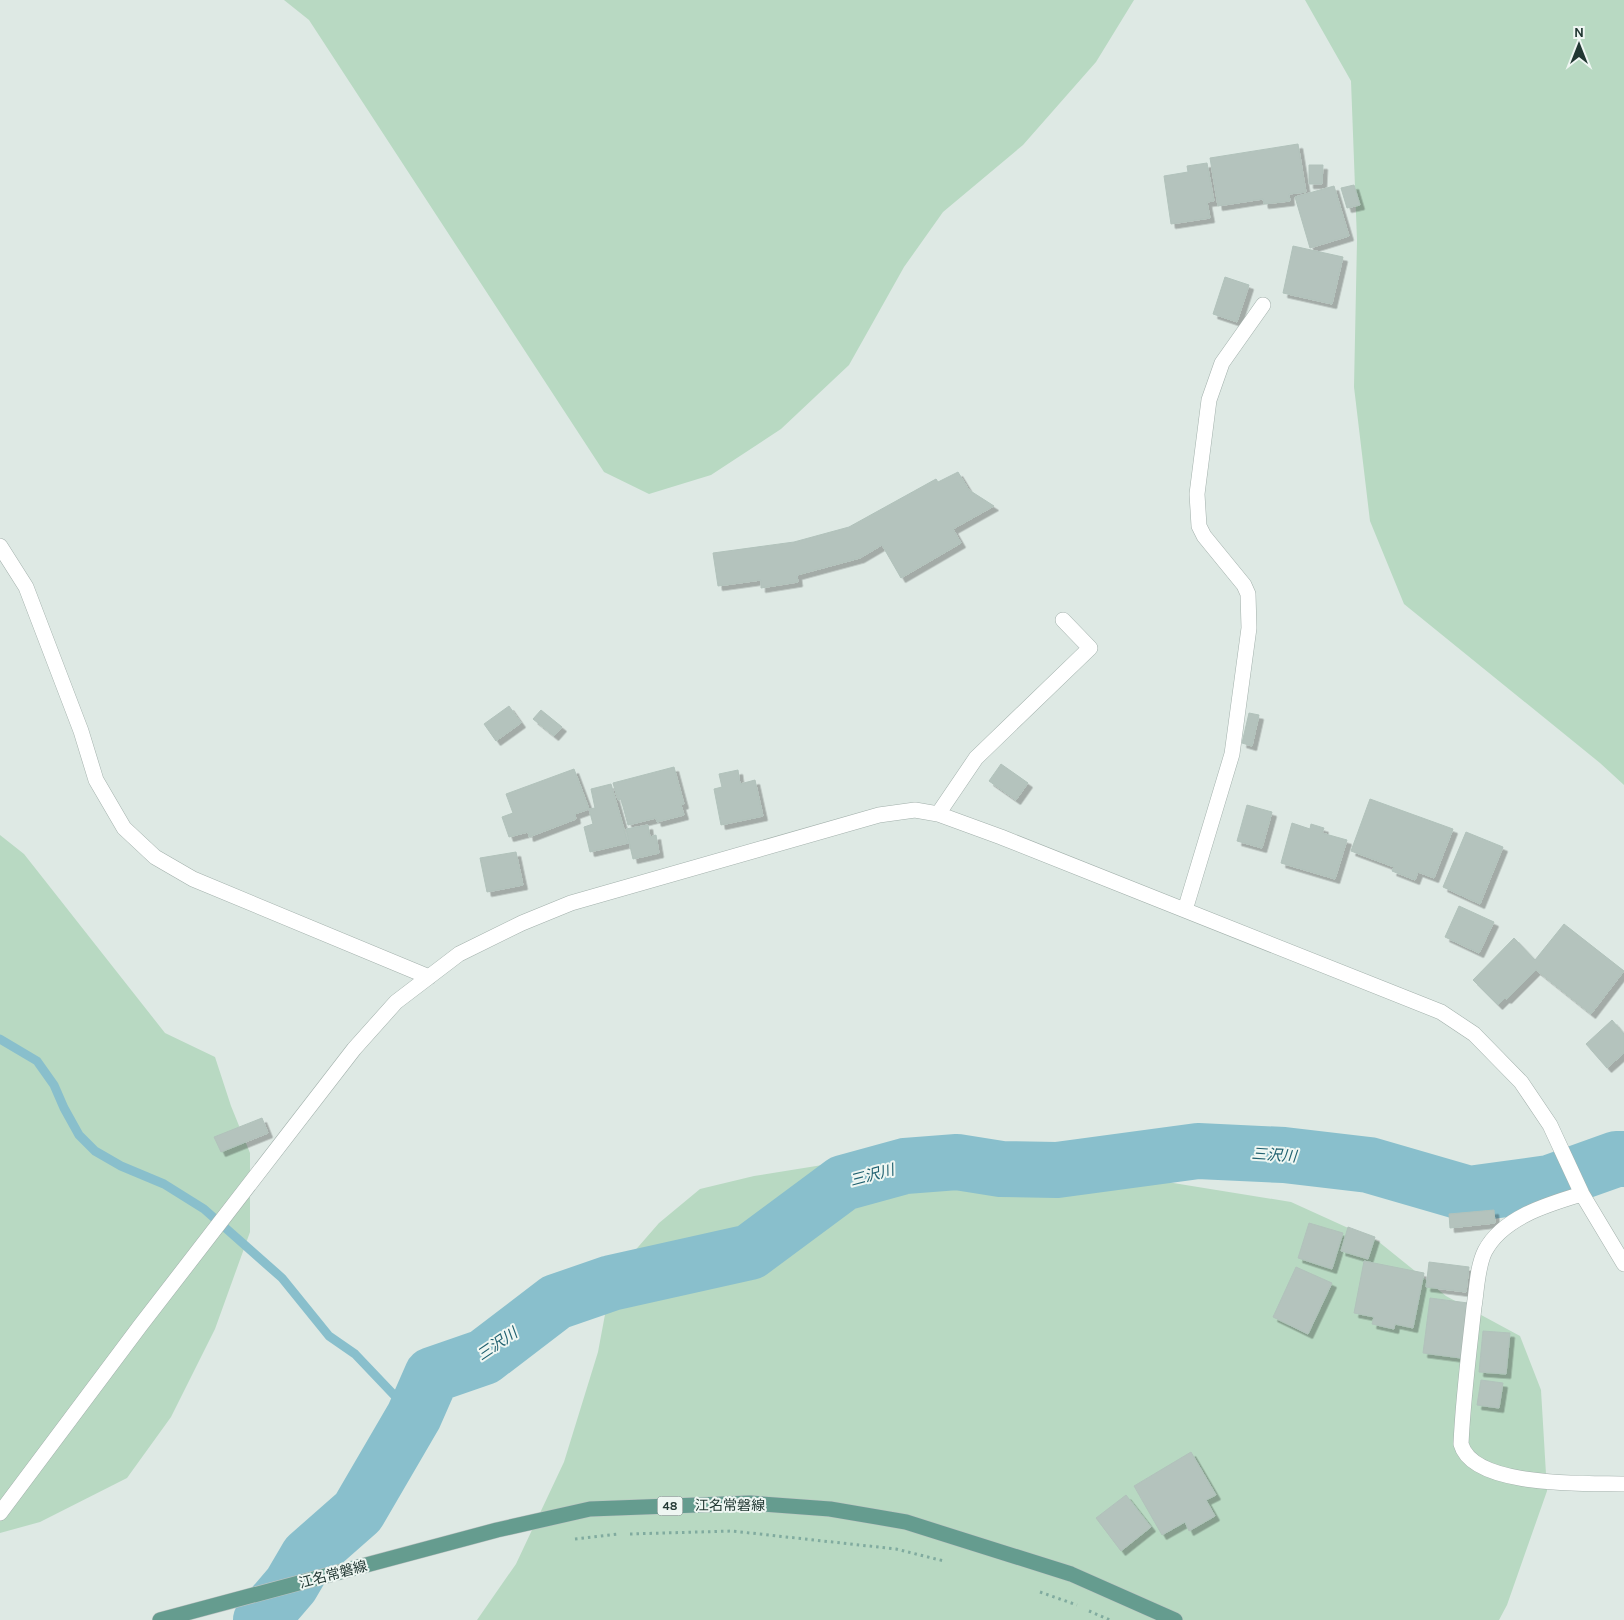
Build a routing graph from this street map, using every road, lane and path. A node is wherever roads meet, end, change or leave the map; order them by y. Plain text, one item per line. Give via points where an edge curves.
1 (1263, 304) dead end
2 (0, 546) edge
3 (1063, 620) dead end
4 (938, 814) junction
5 (1185, 910) junction
6 (428, 977) junction
7 (1582, 1194) junction
8 (1624, 1264) edge
9 (1624, 1484) edge
10 (0, 1513) edge
11 (566, 1540) dead end
12 (950, 1563) dead end
13 (1031, 1588) dead end
14 (160, 1620) edge
15 (1110, 1620) edge
16 (1175, 1620) edge

1 - 5 street via 1222,363 1208,400 1197,494 1199,526 1213,549 1244,585 1250,608 1232,754
2 - 6 street via 26,587 81,730 96,780 124,828 155,857 193,879
3 - 4 street via 1090,648 976,758
4 - 5 street
4 - 6 street via 915,810 879,815 571,902 459,954
5 - 7 street via 1433,1008 1474,1034 1522,1082 1550,1125
6 - 10 street via 396,1002 354,1049
7 - 8 street
7 - 9 street via 1546,1205 1525,1216 1495,1238 1485,1251 1479,1270 1461,1444 1467,1457 1500,1474 1562,1483
11 - 12 path via 620,1534 732,1531 896,1549
13 - 15 path
14 - 16 main road, 江名常磐線 / 48 via 497,1530 590,1509 750,1503 830,1509 906,1522 1071,1574

